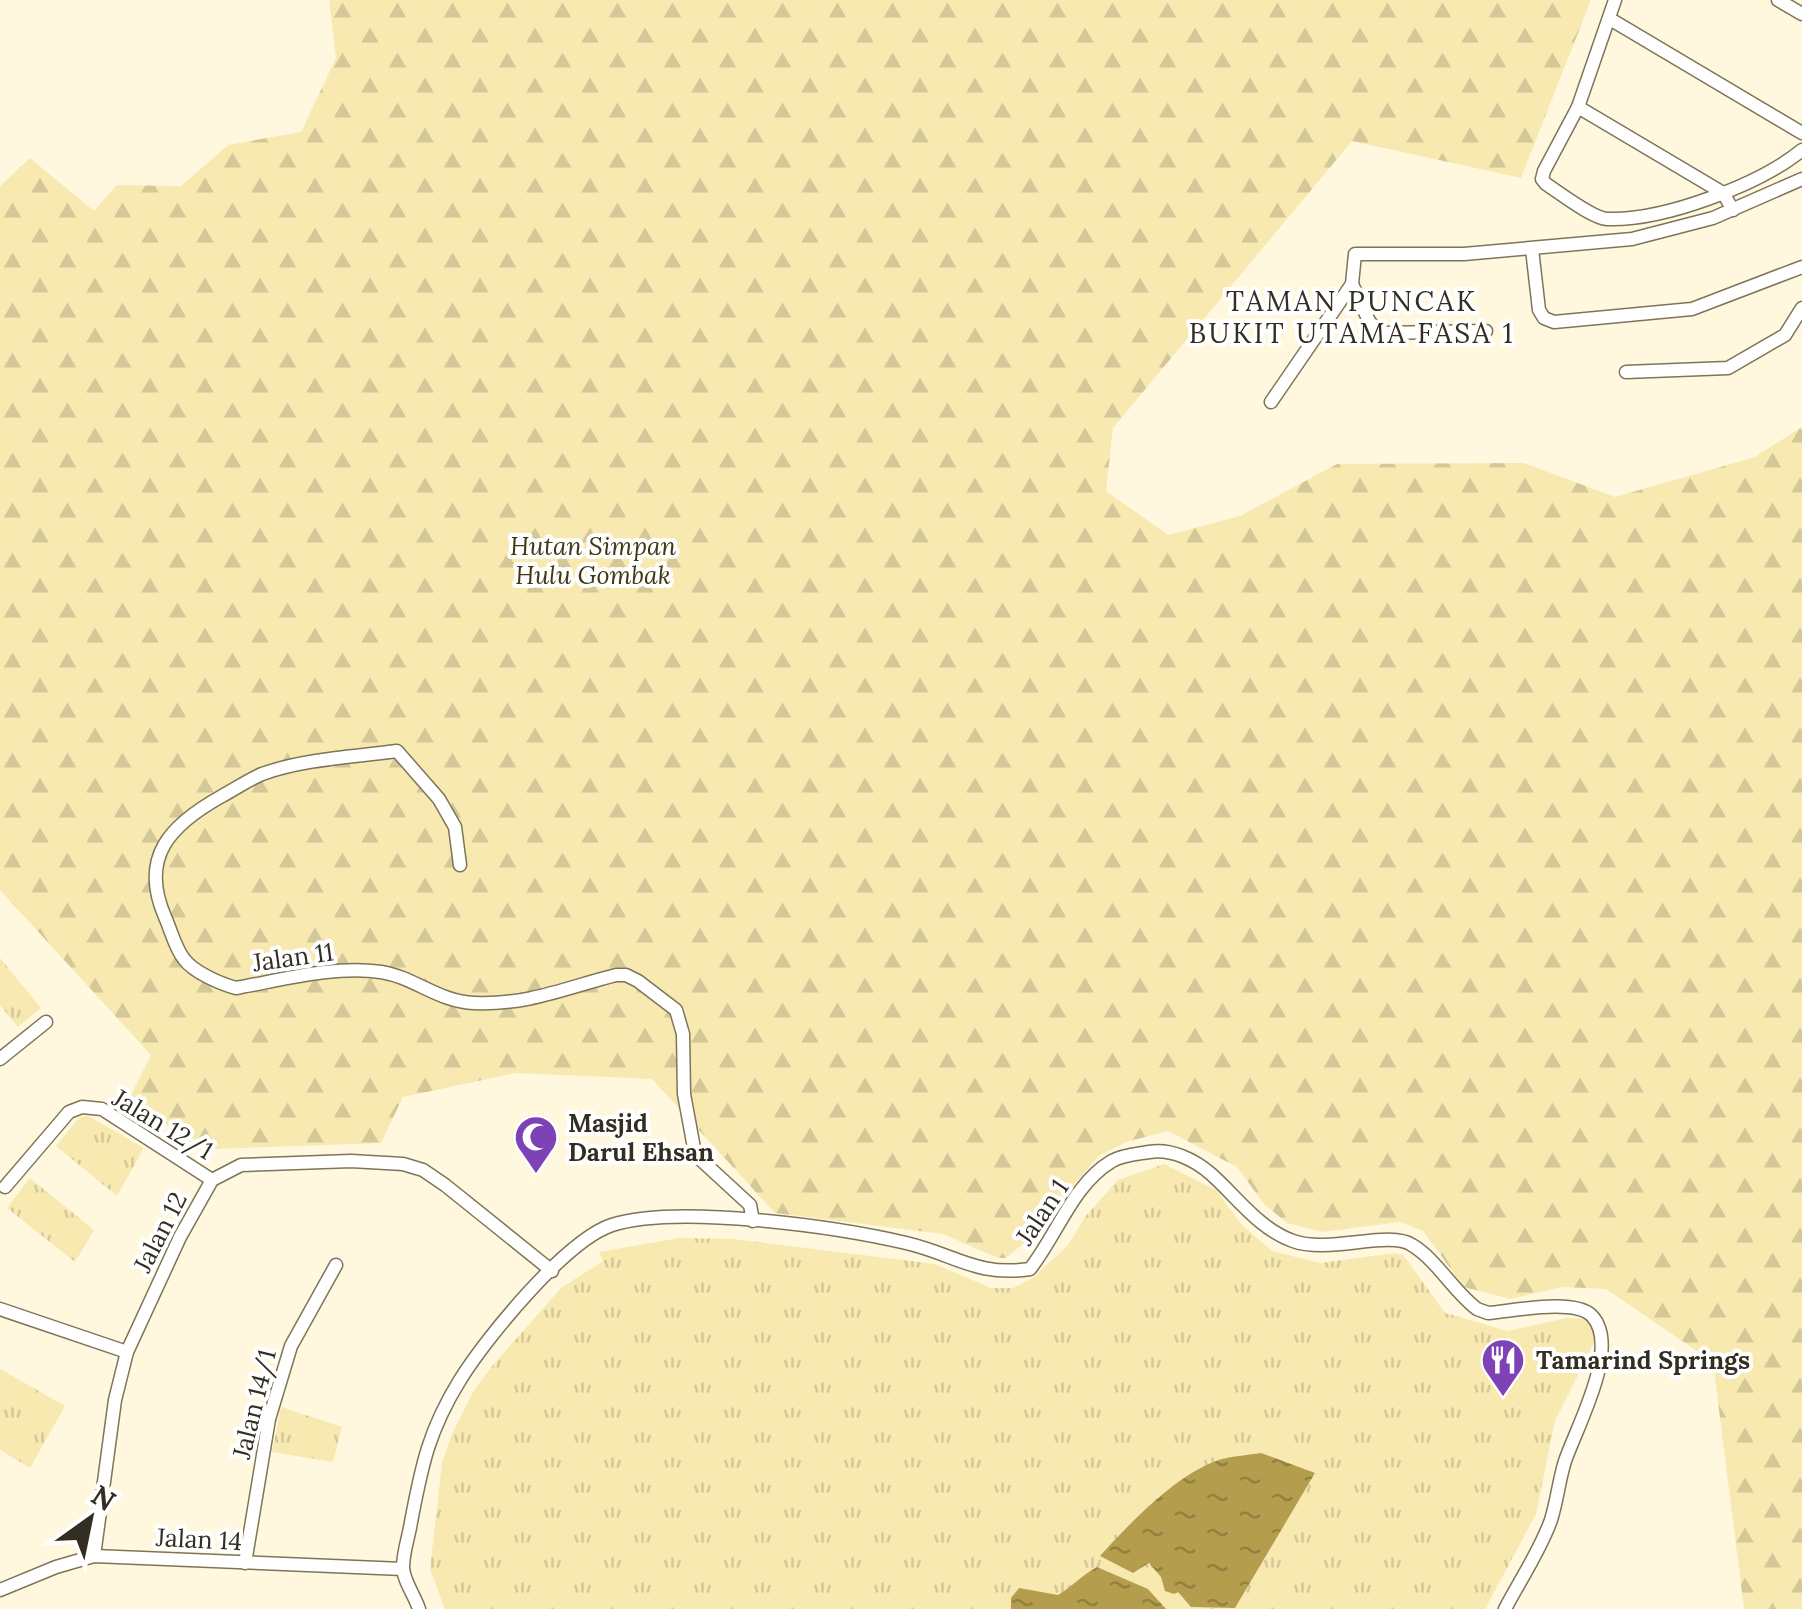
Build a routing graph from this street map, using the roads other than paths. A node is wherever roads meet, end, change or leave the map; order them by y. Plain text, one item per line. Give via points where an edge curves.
1 (1615, 0) edge
2 (1778, 0) edge
3 (1802, 14) edge
4 (1610, 19) junction
5 (1578, 106) junction
6 (1802, 133) edge
7 (1802, 150) edge
8 (1802, 179) edge
9 (1723, 194) junction
10 (1733, 210) junction
11 (1532, 248) junction
12 (1802, 268) edge
13 (1352, 284) junction
14 (1802, 308) edge
15 (1486, 332) dead end
16 (1626, 372) dead end
17 (1270, 402) dead end
18 (460, 866) dead end
19 (46, 1022) dead end
20 (0, 1059) edge
21 (212, 1180) junction
22 (5, 1187) dead end
23 (753, 1221) junction
24 (336, 1265) dead end
25 (552, 1271) junction
26 (0, 1309) edge
27 (127, 1352) junction
28 (94, 1556) junction
29 (244, 1563) junction
30 (403, 1569) junction
31 (0, 1590) edge
32 (419, 1609) edge
33 (1505, 1609) edge

1 - 4 street
2 - 3 street
4 - 5 street
4 - 6 street
5 - 9 street
5 - 9 street via 1542,179 1599,217 1663,211
7 - 9 street
8 - 10 street
9 - 10 street
10 - 11 street via 1676,230
11 - 12 street via 1539,310 1554,322 1692,309
11 - 13 street via 1355,254
13 - 15 street via 1370,323 1385,332
13 - 17 street
14 - 16 street via 1785,334 1728,368
18 - 23 street, Jalan 11 via 455,827 397,750 260,775 171,832 154,875 184,962 236,988 381,972 452,1001 477,1003 544,998 616,975 638,981 681,1019 694,1148 750,1205
19 - 20 street
21 - 22 street, Jalan 12/1 via 102,1109 82,1107 69,1112
21 - 25 street, Jalan 12 via 241,1165 402,1164 445,1185
21 - 27 street, Jalan 12
23 - 25 street, Jalan 1 via 654,1217 611,1225 575,1244
23 - 33 street, Jalan 1 via 868,1234 1002,1273 1030,1269 1096,1175 1114,1159 1158,1150 1208,1170 1260,1222 1289,1240 1315,1248 1396,1239 1411,1244 1466,1301 1488,1313 1581,1308 1594,1317 1602,1355 1550,1522
24 - 29 street, Jalan 14/1 via 291,1346 269,1419
25 - 30 street, Jalan 1 via 472,1360 440,1412 422,1461
26 - 27 street
27 - 28 street, Jalan 12
28 - 29 street, Jalan 14
28 - 31 street, Jalan 14
29 - 30 street, Jalan 14
30 - 32 street

